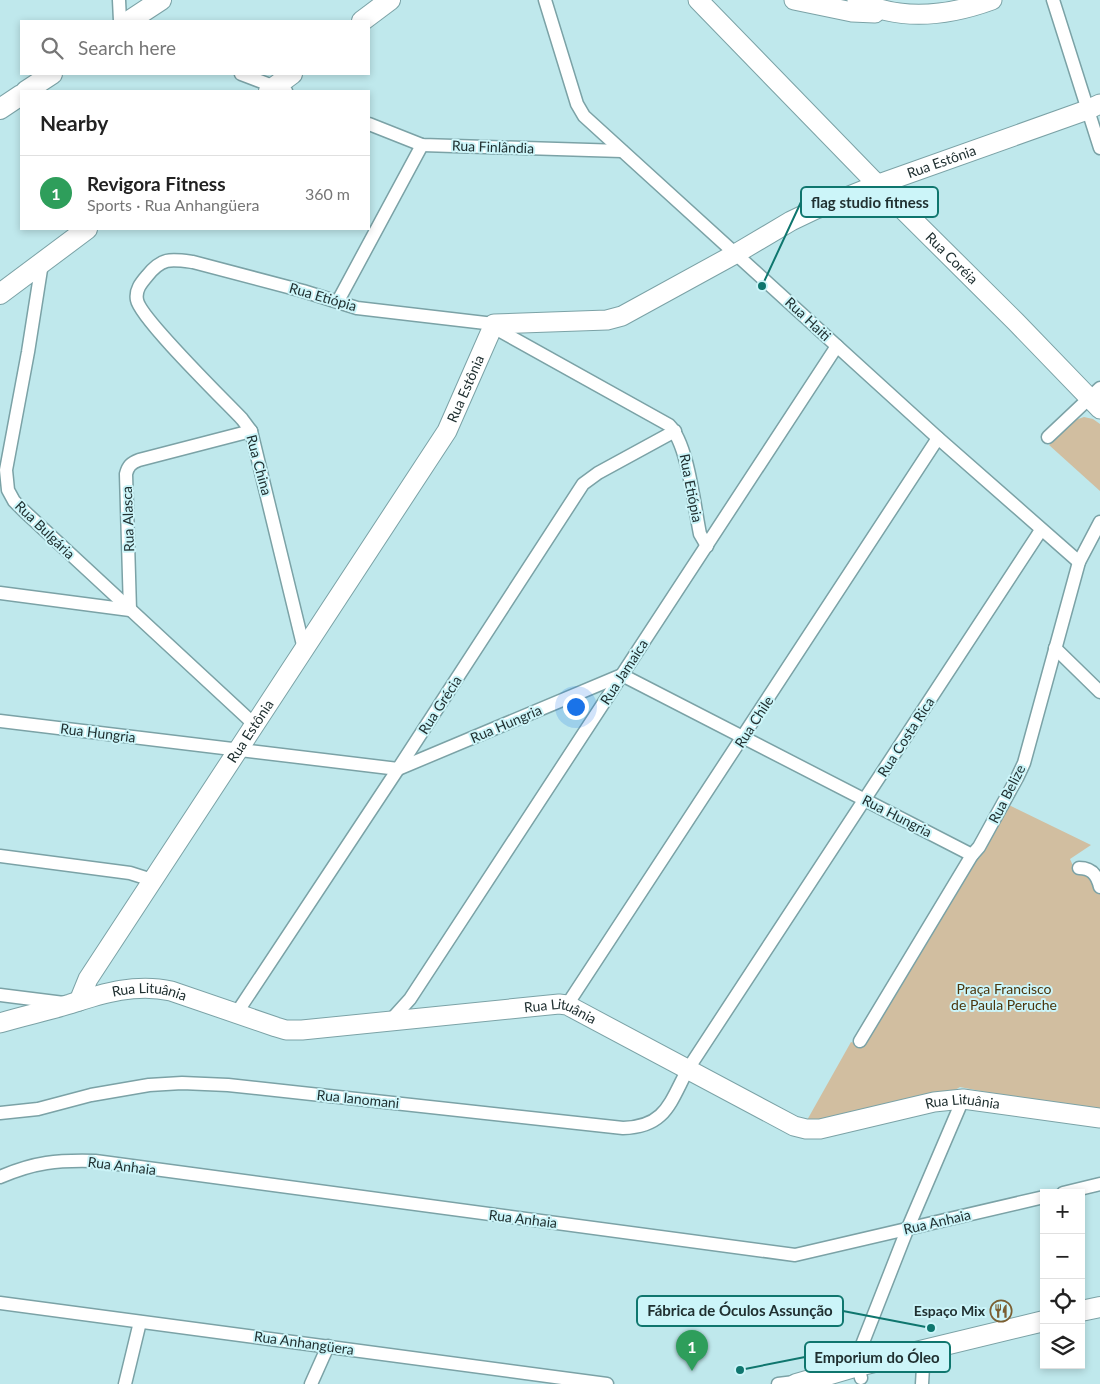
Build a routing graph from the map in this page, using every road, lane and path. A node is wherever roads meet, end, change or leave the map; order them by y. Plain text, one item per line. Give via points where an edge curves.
1 (119, 0) edge
2 (160, 0) edge
3 (390, 0) edge
4 (545, 0) edge
5 (698, 0) edge
6 (797, 0) edge
7 (857, 0) edge
8 (992, 0) edge
9 (1053, 0) edge
10 (906, 15) junction
11 (120, 20) edge
12 (130, 20) edge
13 (363, 20) edge
14 (50, 75) edge
15 (243, 75) edge
16 (291, 75) edge
17 (28, 90) edge
18 (277, 90) edge
19 (20, 96) edge
20 (1094, 107) edge
21 (0, 109) edge
22 (370, 124) edge
23 (422, 145) junction
24 (1100, 148) edge
25 (622, 151) junction
26 (879, 184) junction
27 (86, 230) edge
28 (737, 253) junction
29 (42, 263) junction
30 (155, 265) joint
31 (0, 294) edge
32 (338, 301) junction
33 (494, 325) junction
34 (838, 346) junction
35 (1096, 399) edge
36 (251, 432) junction
37 (675, 432) junction
38 (1048, 437) dead end
39 (938, 438) junction
40 (1100, 522) edge
41 (1041, 530) junction
42 (707, 546) junction
43 (1079, 562) junction
44 (0, 593) edge
45 (130, 610) junction
46 (1055, 648) junction
47 (304, 649) junction
48 (622, 675) junction
49 (1100, 692) edge
50 (0, 721) edge
51 (255, 725) junction
52 (744, 737) junction
53 (238, 750) junction
54 (398, 769) junction
55 (864, 799) junction
56 (972, 854) junction
57 (0, 856) edge
58 (1078, 868) dead end
59 (152, 880) junction
60 (1100, 886) edge
61 (0, 995) edge
62 (75, 1002) junction
63 (567, 1005) junction
64 (236, 1014) junction
65 (391, 1020) junction
66 (0, 1023) edge
67 (860, 1042) dead end
68 (688, 1069) junction
69 (963, 1098) junction
70 (0, 1113) edge
71 (1100, 1118) edge
72 (0, 1177) edge
73 (1100, 1184) edge
74 (1079, 1189) edge
75 (1040, 1198) edge
76 (906, 1230) junction
77 (0, 1303) edge
78 (1100, 1307) edge
79 (1085, 1310) edge
80 (1100, 1320) edge
81 (1040, 1321) edge
82 (140, 1322) junction
83 (1085, 1324) edge
84 (1040, 1335) edge
85 (328, 1346) junction
86 (923, 1357) junction
87 (860, 1372) junction
88 (830, 1381) edge
89 (801, 1382) edge
90 (125, 1384) edge
91 (311, 1384) edge
92 (607, 1384) edge
93 (778, 1384) edge
94 (922, 1384) edge

1 - 11 street
2 - 12 main road
3 - 13 main road
4 - 25 street, Rua Haiti via 577,104 584,116
5 - 26 street, Rua Coréia
6 - 10 street via 860,13
7 - 10 street
8 - 10 street via 963,10
9 - 20 street
14 - 17 main road
15 - 18 street
16 - 18 main road
19 - 21 main road
20 - 24 street
20 - 26 street, Rua Estônia
22 - 23 street, Rua Finlândia
23 - 25 street, Rua Finlândia
23 - 32 street
25 - 28 street, Rua Haiti
26 - 28 street, Rua Estônia via 801,216
26 - 35 street, Rua Coréia
27 - 29 main road
28 - 33 street, Rua Estônia via 614,319
28 - 34 street, Rua Haiti
29 - 31 main road
29 - 45 street, Rua Bulgária via 6,470 8,490 14,501
30 - 32 street, Rua Etiópia via 176,260 194,262
30 - 36 street, Rua China via 136,293 137,302 151,323
32 - 33 street, Rua Etiópia via 382,312
33 - 37 street, Rua Etiópia via 669,425
33 - 47 street, Rua Estônia via 447,432
34 - 39 street, Rua Haiti
34 - 42 street, Rua Jamaica
35 - 38 street
36 - 45 street, Rua Alasca via 130,464 126,474
36 - 47 street, Rua China
37 - 42 street, Rua Etiópia via 684,449 700,534
37 - 54 street, Rua Grécia via 583,484
39 - 41 street, Rua Haiti
39 - 52 street, Rua Chile
40 - 43 street, Rua Belize
41 - 43 street, Rua Haiti
41 - 55 street, Rua Costa Rica
42 - 48 street, Rua Jamaica
43 - 46 street, Rua Belize
44 - 45 street
45 - 51 street, Rua Bulgária
46 - 49 street
46 - 56 street, Rua Belize via 1024,763 980,847
47 - 51 street, Rua Estônia
48 - 52 street, Rua Hungria
48 - 54 street, Rua Hungria
48 - 65 street, Rua Jamaica via 410,999
50 - 53 street, Rua Hungria
51 - 53 street, Rua Estônia
52 - 55 street, Rua Hungria
52 - 63 street, Rua Chile
53 - 54 street, Rua Hungria
53 - 59 street, Rua Estônia
54 - 64 street, Rua Grécia
55 - 56 street, Rua Hungria
55 - 68 street, Rua Costa Rica
56 - 67 street, Rua Belize
57 - 59 street via 130,873
58 - 60 street via 1094,873
59 - 62 street, Rua Estônia
61 - 62 street
62 - 64 street, Rua Lituânia via 118,991 158,988
62 - 66 street, Rua Lituânia
63 - 65 street, Rua Lituânia via 549,1004
63 - 68 street, Rua Lituânia
64 - 65 street, Rua Lituânia via 286,1030
68 - 69 street, Rua Lituânia via 794,1126 806,1129 820,1129
68 - 70 street, Rua Ianomani via 659,1118 634,1127 182,1083 122,1089 38,1109
69 - 71 street, Rua Lituânia
69 - 76 street
72 - 76 street, Rua Anhaia via 41,1162 95,1161 787,1254 803,1254
73 - 74 street
75 - 76 street, Rua Anhaia
76 - 87 street via 858,1355
77 - 82 street, Rua Anhangüera
78 - 79 main road
80 - 83 main road
81 - 86 main road
82 - 85 street, Rua Anhangüera
82 - 90 street
84 - 86 main road
85 - 91 street
85 - 92 street, Rua Anhangüera
86 - 87 main road
86 - 94 street
87 - 88 main road
88 - 89 main road
89 - 93 street

